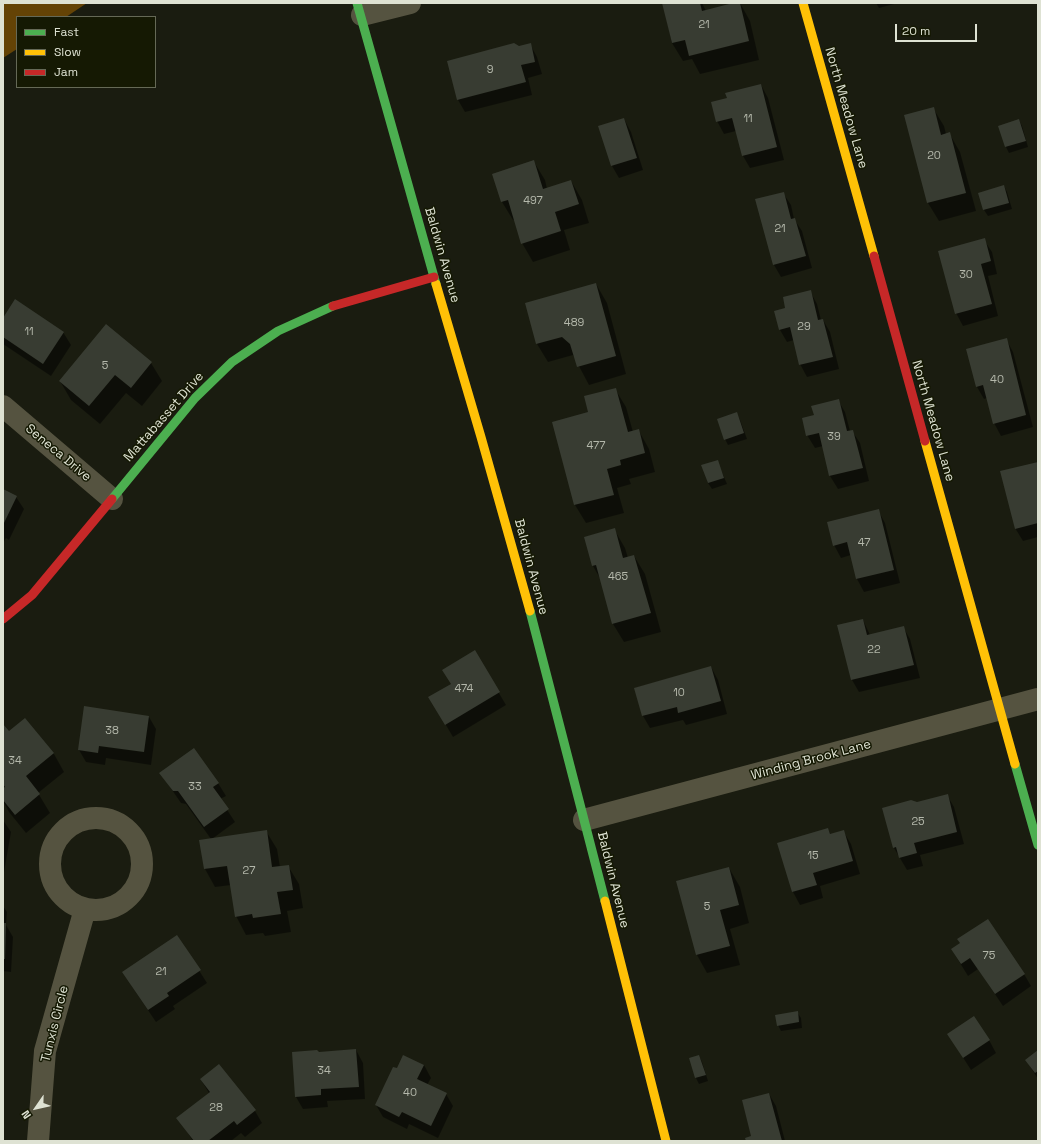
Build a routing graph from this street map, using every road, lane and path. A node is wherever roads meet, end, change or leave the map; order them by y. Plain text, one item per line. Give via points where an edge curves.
1 (410, 3) edge
2 (803, 3) edge
3 (359, 9) edge
4 (434, 277) junction
5 (3, 406) edge
6 (112, 499) junction
7 (3, 619) edge
8 (1038, 699) edge
9 (1000, 710) junction
10 (584, 820) junction
11 (1038, 845) edge
12 (85, 910) junction
13 (38, 1141) edge
14 (666, 1141) edge

1 - 3 street
2 - 9 street, North Meadow Lane
3 - 4 street, Baldwin Avenue
4 - 6 street, Mattabasset Drive via 335,305 278,331 232,362 195,398
4 - 10 street, Baldwin Avenue via 504,517
5 - 6 street, Seneca Drive
6 - 7 street, Mattabasset Drive via 32,595
8 - 9 street, Winding Brook Lane
9 - 10 street, Winding Brook Lane
9 - 11 street, North Meadow Lane
10 - 14 street, Baldwin Avenue
12 - 12 street via 115,907 128,898 139,881 142,865 140,851 133,837 121,826 106,819 91,818 76,823 63,832 54,845 50,862 52,878 57,888 68,901
12 - 13 street, Tunxis Circle via 46,1051

